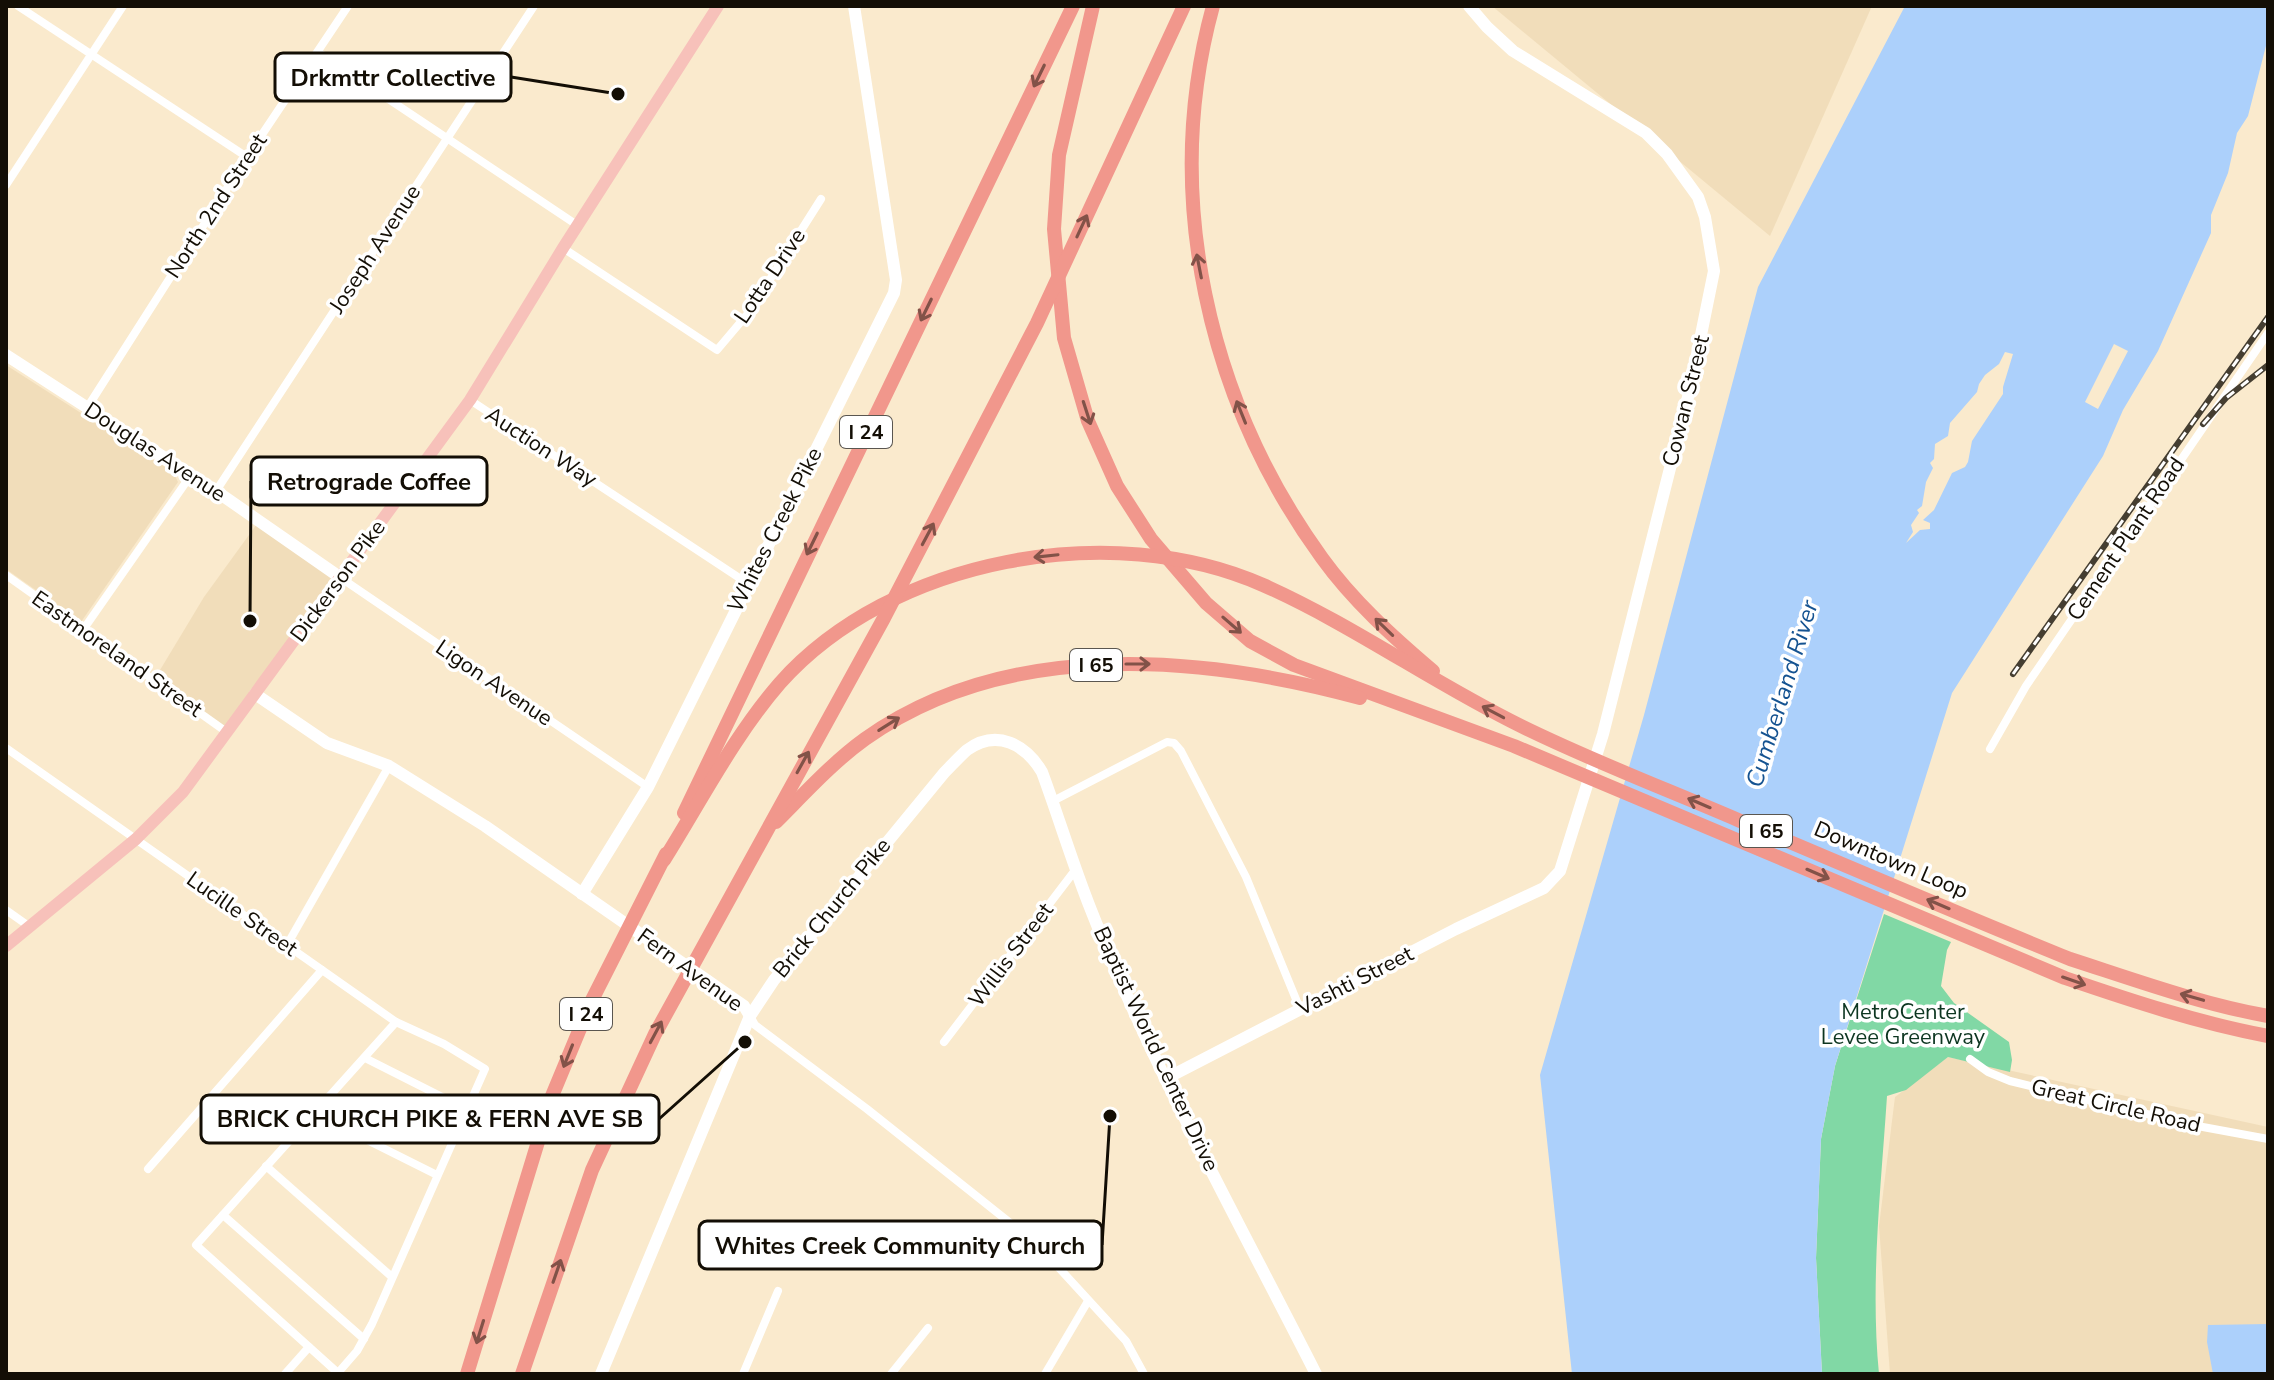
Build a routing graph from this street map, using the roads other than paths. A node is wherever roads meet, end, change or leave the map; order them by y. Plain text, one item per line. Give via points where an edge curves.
1 (18, 6) edge
2 (123, 6) edge
3 (348, 6) edge
4 (534, 6) edge
5 (718, 6) edge
6 (854, 6) edge
7 (1073, 6) edge
8 (1093, 6) edge
9 (1184, 6) edge
10 (1213, 6) edge
11 (1469, 6) edge
12 (318, 52) junction
13 (92, 54) junction
14 (447, 139) junction
15 (247, 157) junction
16 (6, 185) edge
17 (821, 199) dead end
18 (577, 225) junction
19 (563, 248) junction
20 (2268, 333) edge
21 (6, 355) edge
22 (470, 400) junction
23 (87, 408) junction
24 (191, 475) junction
25 (216, 491) junction
26 (6, 575) edge
27 (341, 578) junction
28 (747, 583) junction
29 (83, 630) junction
30 (255, 694) junction
31 (1464, 696) junction
32 (1468, 729) junction
33 (228, 733) junction
34 (993, 740) joint
35 (6, 748) edge
36 (1990, 749) dead end
37 (389, 766) junction
38 (648, 787) junction
39 (1053, 801) junction
40 (768, 831) junction
41 (136, 839) junction
42 (664, 860) junction
43 (1077, 869) junction
44 (1544, 888) joint
45 (582, 894) junction
46 (6, 910) edge
47 (30, 927) junction
48 (287, 945) junction
49 (6, 946) edge
50 (322, 970) junction
51 (1300, 1009) junction
52 (750, 1016) junction
53 (2268, 1016) edge
54 (396, 1022) junction
55 (2268, 1036) edge
56 (944, 1042) dead end
57 (365, 1058) junction
58 (1970, 1059) dead end
59 (1167, 1078) junction
60 (466, 1109) junction
61 (313, 1113) junction
62 (2268, 1139) edge
63 (266, 1166) junction
64 (148, 1169) dead end
65 (437, 1175) junction
66 (223, 1215) junction
67 (392, 1277) junction
68 (778, 1291) dead end
69 (1088, 1301) junction
70 (928, 1328) dead end
71 (364, 1339) junction
72 (309, 1347) junction
73 (603, 1373) edge
74 (285, 1374) edge
75 (338, 1374) edge
76 (467, 1374) edge
77 (522, 1374) edge
78 (743, 1374) edge
79 (891, 1374) edge
80 (1045, 1374) edge
81 (1144, 1374) edge
82 (1316, 1374) edge

1 - 13 street
2 - 13 street
3 - 12 street, North 2nd Street
4 - 14 street, Joseph Avenue
5 - 18 main road, Dickerson Pike
6 - 28 street, Whites Creek Pike via 894,293
7 -> 42 highway, I 24
8 -> 32 highway via 1059,155 1054,229 1064,338 1088,421 1117,486 1151,539 1206,603 1250,641 1294,665
40 -> 9 highway via 1037,323
31 -> 10 highway via 1363,607 1323,559 1250,435 1224,368 1195,245 1193,180 1195,121
11 - 44 street, Cowan Street via 1513,51 1646,133 1667,154 1698,197 1714,271 1693,377 1603,734 1560,871
12 - 14 street
12 - 15 street, North 2nd Street
13 - 15 street
13 - 16 street
14 - 18 street
14 - 25 street, Joseph Avenue
15 - 23 street, North 2nd Street
17 - 19 street, Lotta Drive via 752,307 717,350
18 - 19 main road, Dickerson Pike
19 - 22 main road, Dickerson Pike
20 - 36 street, Cement Plant Road via 2026,686
21 - 23 street, Douglas Avenue
22 - 27 main road, Dickerson Pike
22 - 28 street, Auction Way
23 - 24 street, Douglas Avenue
24 - 25 street, Douglas Avenue
24 - 29 street
25 - 27 street, Douglas Avenue
26 - 29 street, Eastmoreland Street
27 - 30 main road, Dickerson Pike
27 - 38 street, Ligon Avenue
28 - 38 street, Whites Creek Pike
29 - 33 street, Eastmoreland Street
30 - 33 main road, Dickerson Pike
30 - 37 street, Fern Avenue via 327,743
31 -> 42 highway, I 65 via 1314,610 1220,571 1124,554 1075,553 983,566 883,605 812,652 747,725
53 -> 31 highway, Downtown Loop / I 65 via 2070,959 1522,727
40 -> 32 highway, I 65 via 864,740 910,711 1024,672 1081,665 1206,669 1280,679
32 -> 55 highway, Downtown Loop / I 65 via 2065,978 2141,1004
33 - 41 main road, Dickerson Pike via 183,792
34 - 39 street, Baptist World Center Drive via 1017,744 1031,754
34 - 52 street, Brick Church Pike via 968,750 944,773 802,944
35 - 41 street, Lucille Street
37 - 45 street, Fern Avenue
37 - 48 street
38 - 45 street, Whites Creek Pike
39 - 43 street, Baptist World Center Drive
39 - 51 street via 1174,743 1246,877
77 -> 40 highway via 592,1170 625,1094
41 - 47 main road, Dickerson Pike
41 - 48 street, Lucille Street
42 -> 76 highway, I 24 via 591,1002 552,1096
43 - 56 street, Willis Street
43 - 59 street, Baptist World Center Drive
44 - 51 street, Vashti Street
45 - 52 street, Fern Avenue via 744,1006
46 - 47 street
47 - 49 main road, Dickerson Pike
48 - 50 street, Lucille Street
50 - 54 street, Lucille Street
50 - 64 street
51 - 59 street, Vashti Street
52 - 69 street, Fern Avenue via 1038,1245
52 - 73 street, Brick Church Pike
54 - 57 street
54 - 60 street, Lucille Street via 485,1069
57 - 60 street
57 - 61 street
58 - 62 street, Great Circle Road via 2010,1081
59 - 82 street, Baptist World Center Drive
60 - 65 street
61 - 63 street
61 - 65 street
63 - 66 street
63 - 67 street
65 - 67 street
66 - 71 street
66 - 72 street via 196,1245
67 - 71 street
68 - 78 street
69 - 80 street
69 - 81 street, Fern Avenue via 1126,1341
70 - 79 street
71 - 75 street
72 - 74 street
72 - 75 street

